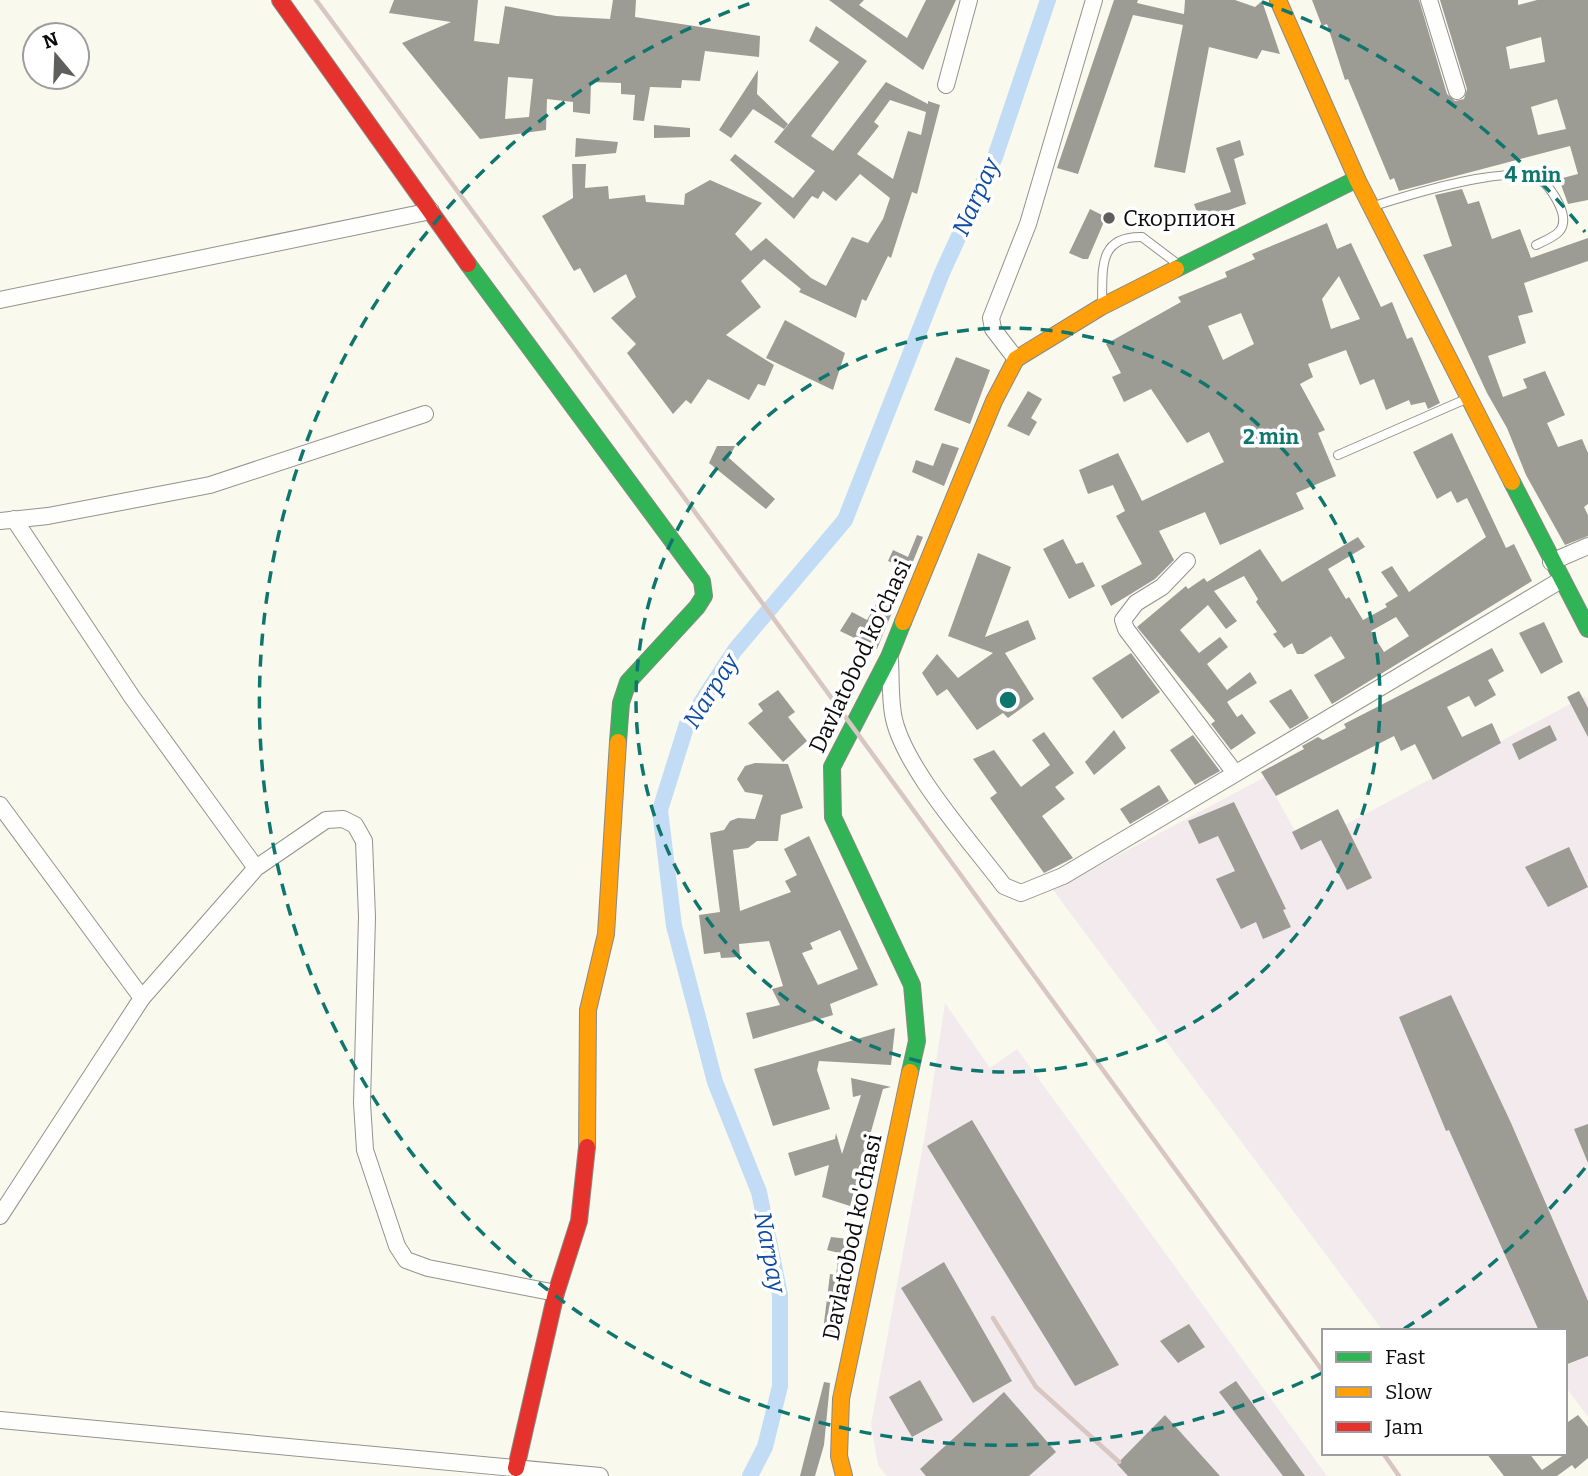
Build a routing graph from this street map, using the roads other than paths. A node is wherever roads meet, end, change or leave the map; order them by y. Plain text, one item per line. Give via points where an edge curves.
1 (280, 0) edge
2 (970, 0) edge
3 (1094, 0) edge
4 (1278, 0) edge
5 (1429, 0) edge
6 (946, 85) dead end
7 (1457, 91) dead end
8 (1357, 179) junction
9 (1371, 207) junction
10 (431, 211) junction
11 (1536, 245) dead end
12 (1180, 266) junction
13 (0, 300) edge
14 (1101, 307) junction
15 (1016, 359) junction
16 (1469, 398) junction
17 (425, 414) dead end
18 (1338, 455) dead end
19 (7, 520) edge
20 (1588, 546) edge
21 (1187, 561) dead end
22 (1551, 562) junction
23 (1561, 580) junction
24 (1588, 629) edge
25 (889, 657) junction
26 (1236, 773) junction
27 (0, 805) edge
28 (256, 868) junction
29 (142, 998) junction
30 (0, 1216) edge
31 (556, 1293) junction
32 (0, 1420) edge
33 (516, 1468) junction
34 (600, 1476) edge
35 (844, 1476) edge

1 - 10 street
2 - 6 street
3 - 15 street via 1028,224 990,318
4 - 8 street
5 - 7 street
8 - 9 street
8 - 12 street
9 - 11 lane via 1447,184 1528,175 1550,190 1564,226 1560,234
9 - 16 street
10 - 13 street
10 - 31 street via 681,551 702,581 704,596 628,682 621,704 606,934 588,1010 586,1168 579,1221
12 - 14 street
12 - 14 lane via 1142,237 1116,241 1103,261
14 - 15 street
15 - 25 street, Davlatobod ko'chasi via 994,401
16 - 18 lane
16 - 22 street
17 - 19 street via 210,485
19 - 28 street
20 - 22 street
21 - 26 street via 1162,587 1136,603 1123,620
22 - 23 street
23 - 24 street
23 - 26 street
25 - 26 street via 893,715 900,739 1004,886 1021,892 1063,876
25 - 35 street, Davlatobod ko'chasi via 832,767 833,817 912,985 917,1041 841,1399 839,1456
27 - 29 street
28 - 29 street
28 - 31 street via 326,820 342,819 355,825 364,841 367,918 365,1150 397,1246 406,1260 428,1268
29 - 30 street
31 - 33 street
32 - 33 street
33 - 34 street

